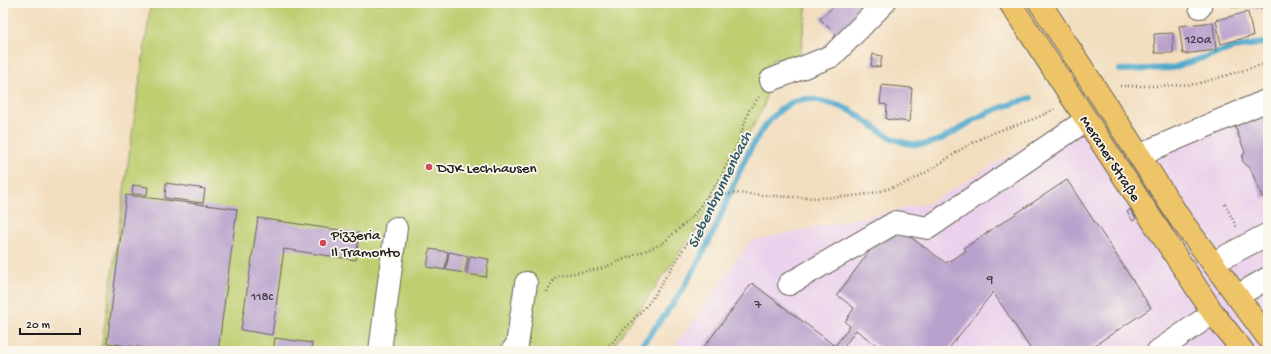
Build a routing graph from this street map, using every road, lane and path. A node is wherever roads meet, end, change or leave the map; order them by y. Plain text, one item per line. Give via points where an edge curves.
1 (884, 3) edge
2 (1010, 3) edge
3 (1040, 3) edge
4 (1268, 63) edge
5 (771, 80) joint
6 (1119, 86) dead end
7 (1268, 100) edge
8 (1054, 109) dead end
9 (1086, 120) junction
10 (1140, 157) junction
11 (1225, 204) dead end
12 (396, 228) dead end
13 (1238, 229) dead end
14 (1268, 234) edge
15 (1179, 261) junction
16 (1213, 263) junction
17 (1268, 278) edge
18 (526, 283) dead end
19 (789, 284) dead end
20 (546, 295) dead end
21 (1241, 302) junction
22 (1213, 313) junction
23 (1268, 338) edge
24 (380, 351) edge
25 (512, 351) edge
26 (604, 351) edge
27 (1158, 351) edge
28 (1243, 351) edge

1 - 5 street via 832,56
2 - 9 main road, Meraner Straße
3 - 10 main road, Meraner Straße
4 - 6 path via 1197,84
5 - 20 path via 749,110 738,144 719,180 693,216 662,244 600,269 556,276
7 - 10 street via 1217,126 1155,148
8 - 26 path via 1043,116 984,137 914,179 879,192 811,197 735,192 723,195 712,202 649,303
9 - 15 main road, Meraner Straße
9 - 19 street via 928,228 896,222
10 - 16 main road, Meraner Straße
11 - 13 path
12 - 24 street
14 - 16 street
15 - 16 main road
15 - 22 main road, Meraner Straße
16 - 21 main road, Meraner Straße
17 - 21 street
18 - 25 street via 517,345
21 - 22 main road
21 - 23 main road, Meraner Straße
22 - 27 street
22 - 28 main road, Meraner Straße

